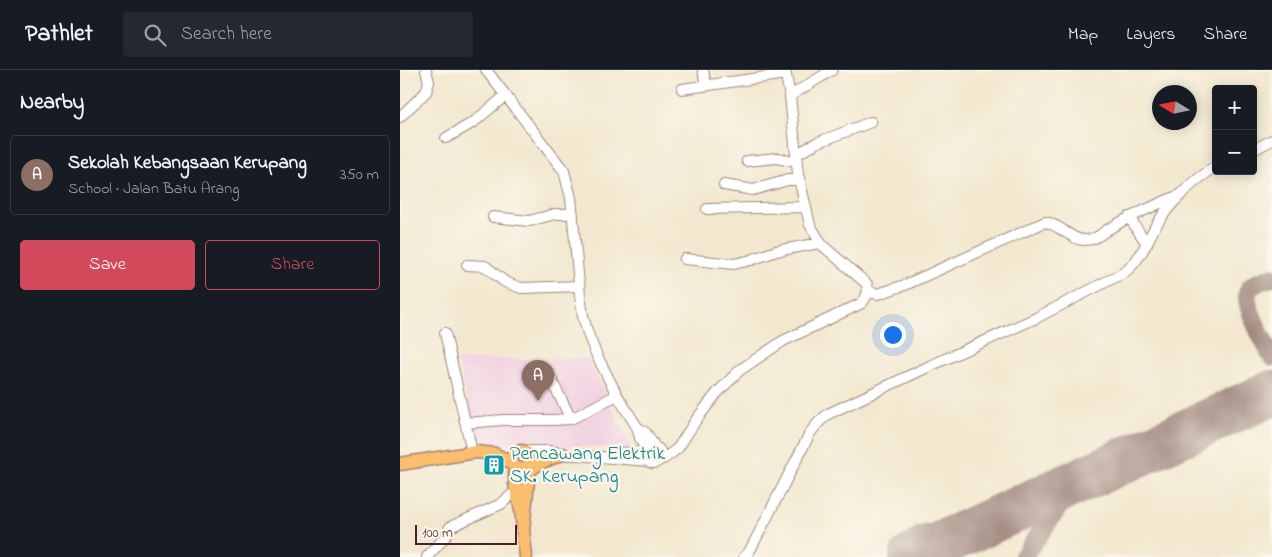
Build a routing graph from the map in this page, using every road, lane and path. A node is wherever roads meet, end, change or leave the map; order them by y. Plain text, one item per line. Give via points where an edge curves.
1 (426, 70) edge
2 (486, 70) edge
3 (704, 70) edge
4 (832, 70) edge
5 (785, 72) edge
6 (706, 85) junction
7 (682, 89) dead end
8 (505, 96) junction
9 (790, 96) junction
10 (400, 117) edge
11 (871, 122) dead end
12 (446, 138) dead end
13 (1272, 140) edge
14 (1257, 148) edge
15 (797, 159) junction
16 (747, 161) dead end
17 (1212, 169) edge
18 (799, 180) junction
19 (724, 185) dead end
20 (1181, 195) junction
21 (805, 206) junction
22 (708, 209) dead end
23 (573, 214) junction
24 (493, 217) dead end
25 (1129, 217) junction
26 (820, 243) junction
27 (1147, 244) junction
28 (685, 259) dead end
29 (467, 264) dead end
30 (580, 286) junction
31 (868, 291) junction
32 (445, 333) dead end
33 (548, 371) dead end
34 (617, 395) junction
35 (571, 419) junction
36 (466, 423) junction
37 (688, 434) junction
38 (521, 451) junction
39 (474, 452) junction
40 (650, 452) junction
41 (565, 454) junction
42 (400, 464) edge
43 (517, 464) junction
44 (516, 487) junction
45 (521, 510) junction
46 (523, 531) junction
47 (427, 557) edge
48 (526, 557) edge
49 (744, 557) edge

1 - 10 street via 429,82 426,92
2 - 8 street
3 - 6 street
4 - 9 street
5 - 6 street
5 - 9 street
6 - 7 street
8 - 12 street via 474,122
8 - 23 street via 564,171
9 - 15 street
11 - 15 street via 816,143
13 - 14 street
15 - 16 street
15 - 18 street
17 - 20 street
18 - 19 street via 753,190
18 - 21 street
20 - 25 street
20 - 27 street via 1166,210
21 - 22 street
21 - 26 street via 810,225
23 - 24 street via 521,221
23 - 30 street
25 - 27 street
25 - 31 street via 1086,241 1046,222 905,285 878,294
26 - 28 street via 776,251 734,264
26 - 31 street via 859,276 867,284
27 - 49 street via 1130,269 1088,293 828,414 810,433
29 - 30 street via 485,266 505,282 521,288
30 - 34 street via 588,334
31 - 37 street via 862,303 783,341 740,370 696,420
32 - 36 street
33 - 35 street
34 - 35 street
34 - 40 street
35 - 36 street
36 - 39 street
37 - 40 street
37 - 40 street via 665,458 653,463
38 - 39 main road via 492,448
38 - 41 street
38 - 43 main road via 512,457
39 - 42 main road
39 - 43 main road
40 - 41 street via 599,457
41 - 43 street
41 - 46 main road via 539,463 529,472
43 - 44 main road
43 - 45 main road
44 - 45 main road
44 - 47 street via 500,504 450,527
45 - 46 main road
46 - 48 main road

